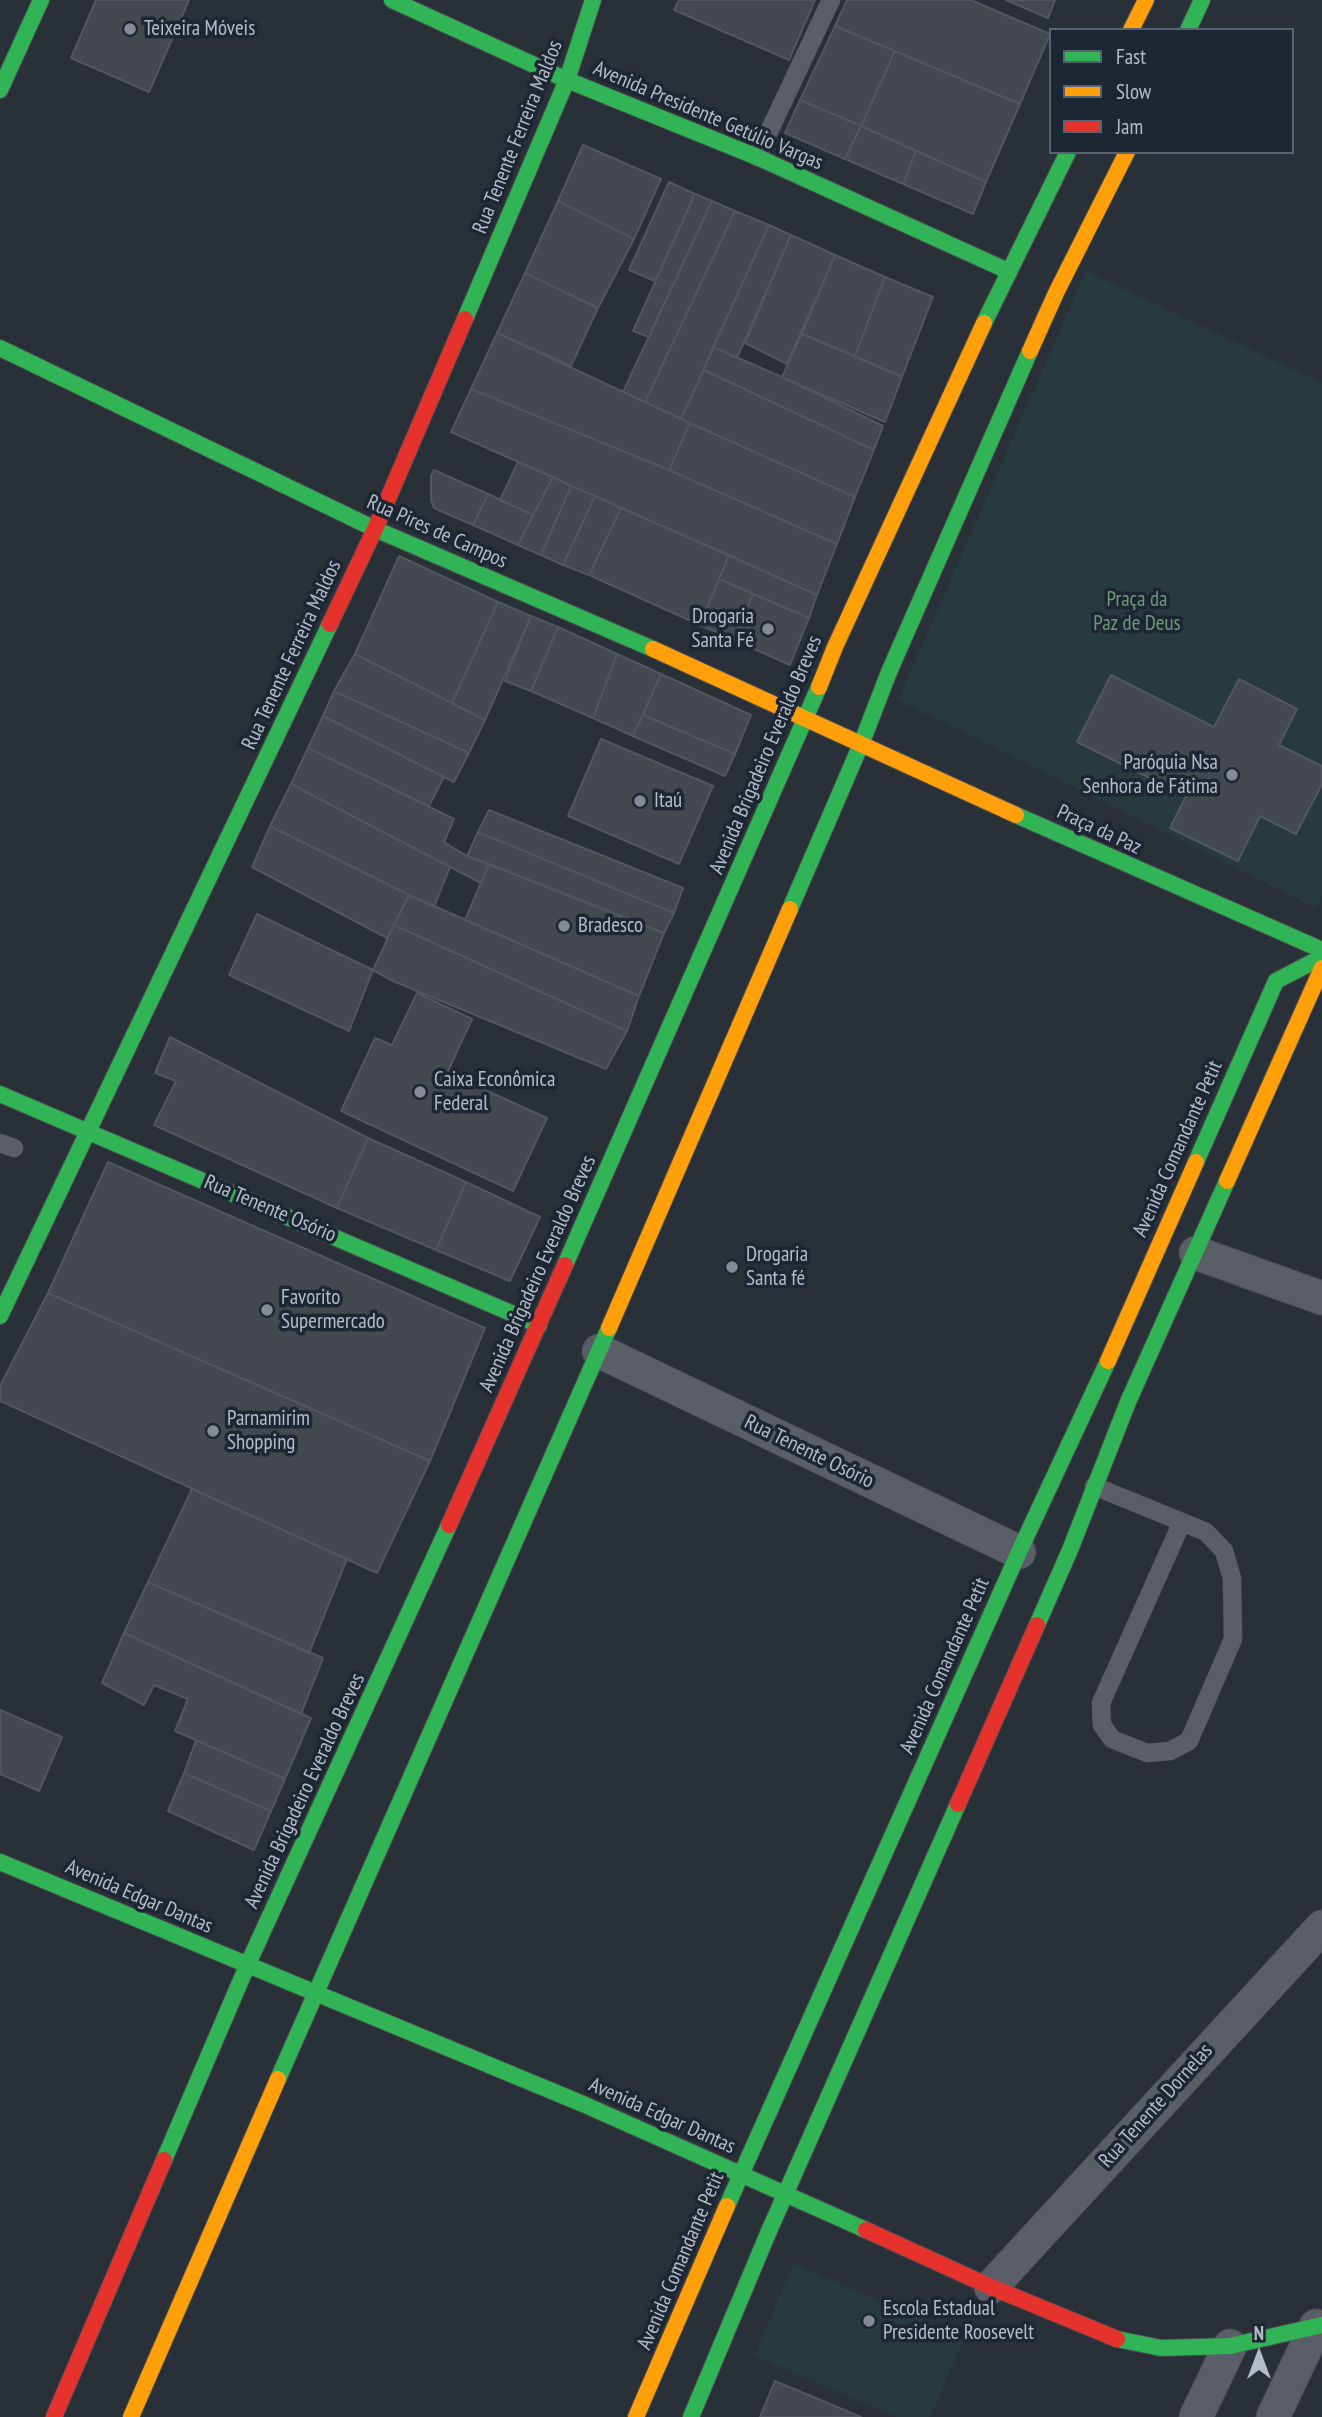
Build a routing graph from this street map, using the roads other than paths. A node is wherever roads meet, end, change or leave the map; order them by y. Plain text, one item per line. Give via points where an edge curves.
1 (41, 0) edge
2 (392, 0) edge
3 (593, 0) edge
4 (831, 0) edge
5 (1146, 0) edge
6 (1202, 0) edge
7 (1132, 28) edge
8 (1189, 28) edge
9 (567, 80) junction
10 (0, 90) edge
11 (1067, 154) edge
12 (1125, 154) edge
13 (757, 157) junction
14 (1008, 271) junction
15 (0, 348) edge
16 (375, 530) junction
17 (806, 719) junction
18 (862, 743) junction
19 (1322, 950) edge
20 (1322, 957) edge
21 (1322, 968) edge
22 (0, 1094) edge
23 (89, 1131) junction
24 (1196, 1253) junction
25 (1322, 1298) edge
26 (0, 1316) edge
27 (539, 1325) junction
28 (599, 1351) junction
29 (1111, 1396) junction
30 (1094, 1486) junction
31 (1182, 1522) junction
32 (1018, 1552) junction
33 (0, 1862) edge
34 (1322, 1927) edge
35 (247, 1966) junction
36 (316, 1995) junction
37 (741, 2174) junction
38 (786, 2193) junction
39 (991, 2287) junction
40 (1319, 2325) edge
41 (1230, 2346) junction
42 (54, 2417) edge
43 (131, 2417) edge
44 (637, 2417) edge
45 (691, 2417) edge
46 (1196, 2417) edge
47 (1273, 2417) edge

1 - 10 street
2 - 9 street, Avenida Presidente Getúlio Vargas
3 - 9 street, Rua Tenente Ferreira Maldos
4 - 13 lane
5 - 7 street
6 - 8 street
9 - 13 street, Avenida Presidente Getúlio Vargas
9 - 16 street, Rua Tenente Ferreira Maldos
11 - 14 street, Avenida Brigadeiro Everaldo Breves
12 - 18 street via 1056,293
13 - 14 street, Avenida Presidente Getúlio Vargas
14 - 17 street, Avenida Brigadeiro Everaldo Breves
15 - 16 street, Rua Pires de Campos
16 - 17 street, Rua Pires de Campos
16 - 23 street, Rua Tenente Ferreira Maldos
17 - 18 street, Rua Pires de Campos
17 - 27 street, Avenida Brigadeiro Everaldo Breves
18 - 19 street, Praça da Paz via 1100,854
18 - 28 street
20 - 29 street, Avenida Comandante Petit via 1276,981
21 - 24 street, Avenida Comandante Petit
22 - 23 street, Rua Tenente Osório
23 - 26 street, Rua Tenente Ferreira Maldos
23 - 27 street, Rua Tenente Osório
24 - 25 street
24 - 29 street, Avenida Comandante Petit
27 - 35 street, Avenida Brigadeiro Everaldo Breves
28 - 32 street, Rua Tenente Osório
28 - 36 street
29 - 30 street, Avenida Comandante Petit
29 - 32 street, Avenida Comandante Petit
30 - 31 lane
30 - 38 street, Avenida Comandante Petit via 1070,1550
31 - 31 lane via 1206,1532 1224,1551 1232,1578 1233,1639 1189,1741 1170,1751 1147,1753 1112,1739 1102,1725 1101,1703
32 - 37 street, Avenida Comandante Petit
33 - 35 street, Avenida Edgar Dantas
34 - 39 street, Rua Tenente Dornelas
35 - 36 street, Avenida Edgar Dantas
35 - 42 street, Avenida Brigadeiro Everaldo Breves
36 - 37 street, Avenida Edgar Dantas
36 - 43 street
37 - 38 street, Avenida Edgar Dantas
37 - 44 street, Avenida Comandante Petit
38 - 39 street, Avenida Edgar Dantas
38 - 45 street, Avenida Comandante Petit
39 - 41 street, Avenida Edgar Dantas via 1140,2345 1180,2349
40 - 41 street, Avenida Edgar Dantas
40 - 47 street
41 - 46 street

